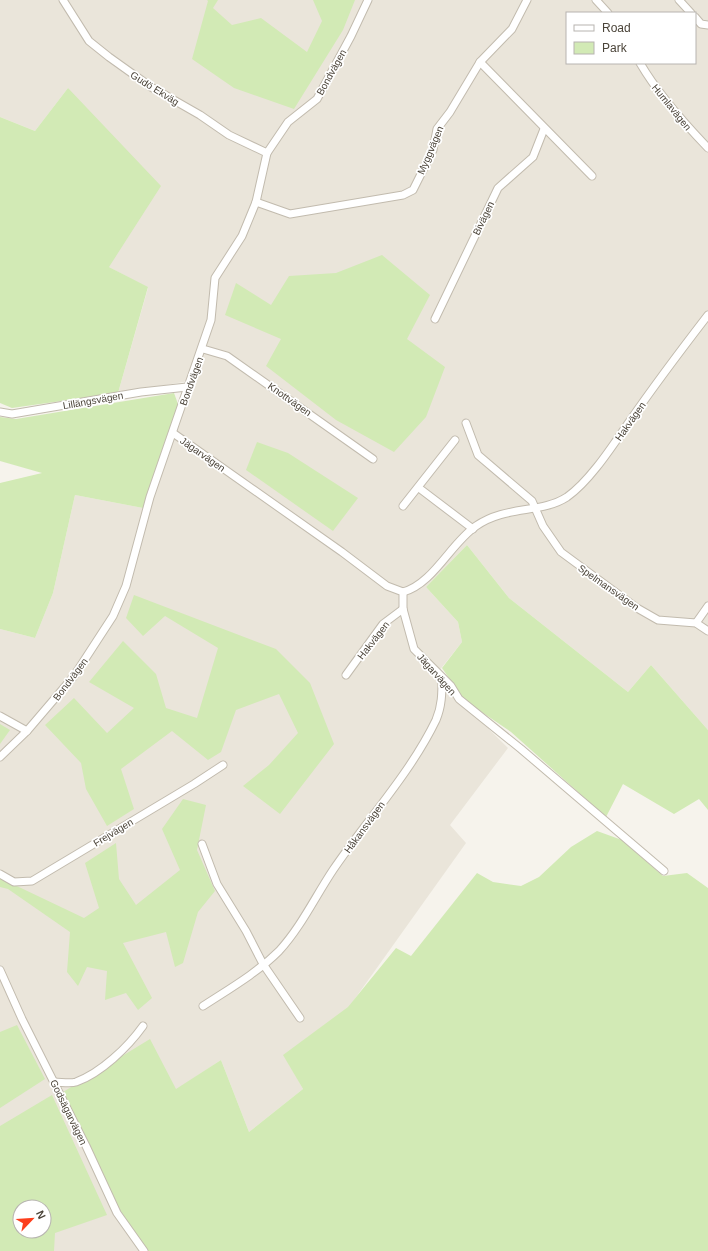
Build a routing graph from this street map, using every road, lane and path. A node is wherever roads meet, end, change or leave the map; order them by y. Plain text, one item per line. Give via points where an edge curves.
1 (63, 0) edge
2 (368, 0) edge
3 (527, 0) edge
4 (596, 0) edge
5 (679, 0) edge
6 (607, 12) edge
7 (690, 12) edge
8 (696, 18) edge
9 (708, 24) edge
10 (480, 62) junction
11 (641, 64) edge
12 (544, 129) junction
13 (708, 148) edge
14 (267, 153) junction
15 (592, 176) dead end
16 (256, 202) junction
17 (708, 315) edge
18 (435, 319) dead end
19 (202, 349) junction
20 (187, 387) junction
21 (0, 412) edge
22 (466, 423) dead end
23 (173, 433) junction
24 (454, 440) dead end
25 (373, 459) dead end
26 (419, 488) junction
27 (403, 506) dead end
28 (536, 507) junction
29 (473, 529) junction
30 (403, 592) junction
31 (708, 606) edge
32 (403, 609) junction
33 (696, 623) junction
34 (708, 630) edge
35 (346, 675) dead end
36 (442, 678) junction
37 (0, 716) edge
38 (27, 731) junction
39 (0, 757) edge
40 (223, 765) dead end
41 (202, 844) dead end
42 (664, 871) dead end
43 (0, 874) edge
44 (263, 964) junction
45 (0, 970) edge
46 (203, 1006) dead end
47 (300, 1018) dead end
48 (143, 1026) dead end
49 (54, 1082) junction
50 (144, 1251) edge

1 - 14 street, Gudö Ekväg via 89,41 109,57 151,87 229,135
2 - 14 street, Bondvägen via 352,36 316,99 288,122
3 - 10 street, Myggvägen via 512,29
4 - 6 street
5 - 7 street
8 - 9 street via 701,24
10 - 12 street
10 - 16 street, Myggvägen via 437,129 433,150 413,190 403,195 290,214
11 - 13 street, Humlavägen via 680,117
12 - 15 street
12 - 18 street, Bivägen via 533,157 498,188
14 - 16 street, Bondvägen
16 - 19 street, Bondvägen via 242,236 215,278 211,320
17 - 28 street, Hakvägen via 607,453 577,488 567,497
19 - 20 street, Bondvägen
19 - 25 street, Knottvägen via 227,356
20 - 21 street, Lillängsvägen via 12,414
20 - 23 street, Bondvägen
22 - 28 street via 478,455
23 - 30 street, Jägarvägen via 387,586
23 - 38 street, Bondvägen via 150,496 126,586 113,616 74,676
24 - 26 street
26 - 27 street
26 - 29 street
28 - 29 street, Hakvägen via 492,516
28 - 33 street, Spelmansvägen via 543,526 561,552 637,608 658,620
29 - 30 street, Hakvägen via 417,586
30 - 32 street, Jägarvägen
31 - 33 street
32 - 35 street, Hakvägen via 383,624
32 - 36 street, Jägarvägen via 414,649
33 - 34 street, Spelmansvägen
36 - 42 street, Jägarvägen via 459,699 522,749
36 - 44 street, Håkansvägen via 442,701 436,719 404,772 333,870 297,928
37 - 38 street
38 - 39 street, Bondvägen
40 - 43 street, Frejvägen via 32,881 14,882
41 - 44 street via 217,884
44 - 46 street, Håkansvägen via 248,977
44 - 47 street
45 - 49 street, Godsägarvägen
48 - 49 street via 120,1054 102,1067 75,1082
49 - 50 street, Godsägarvägen via 117,1213

